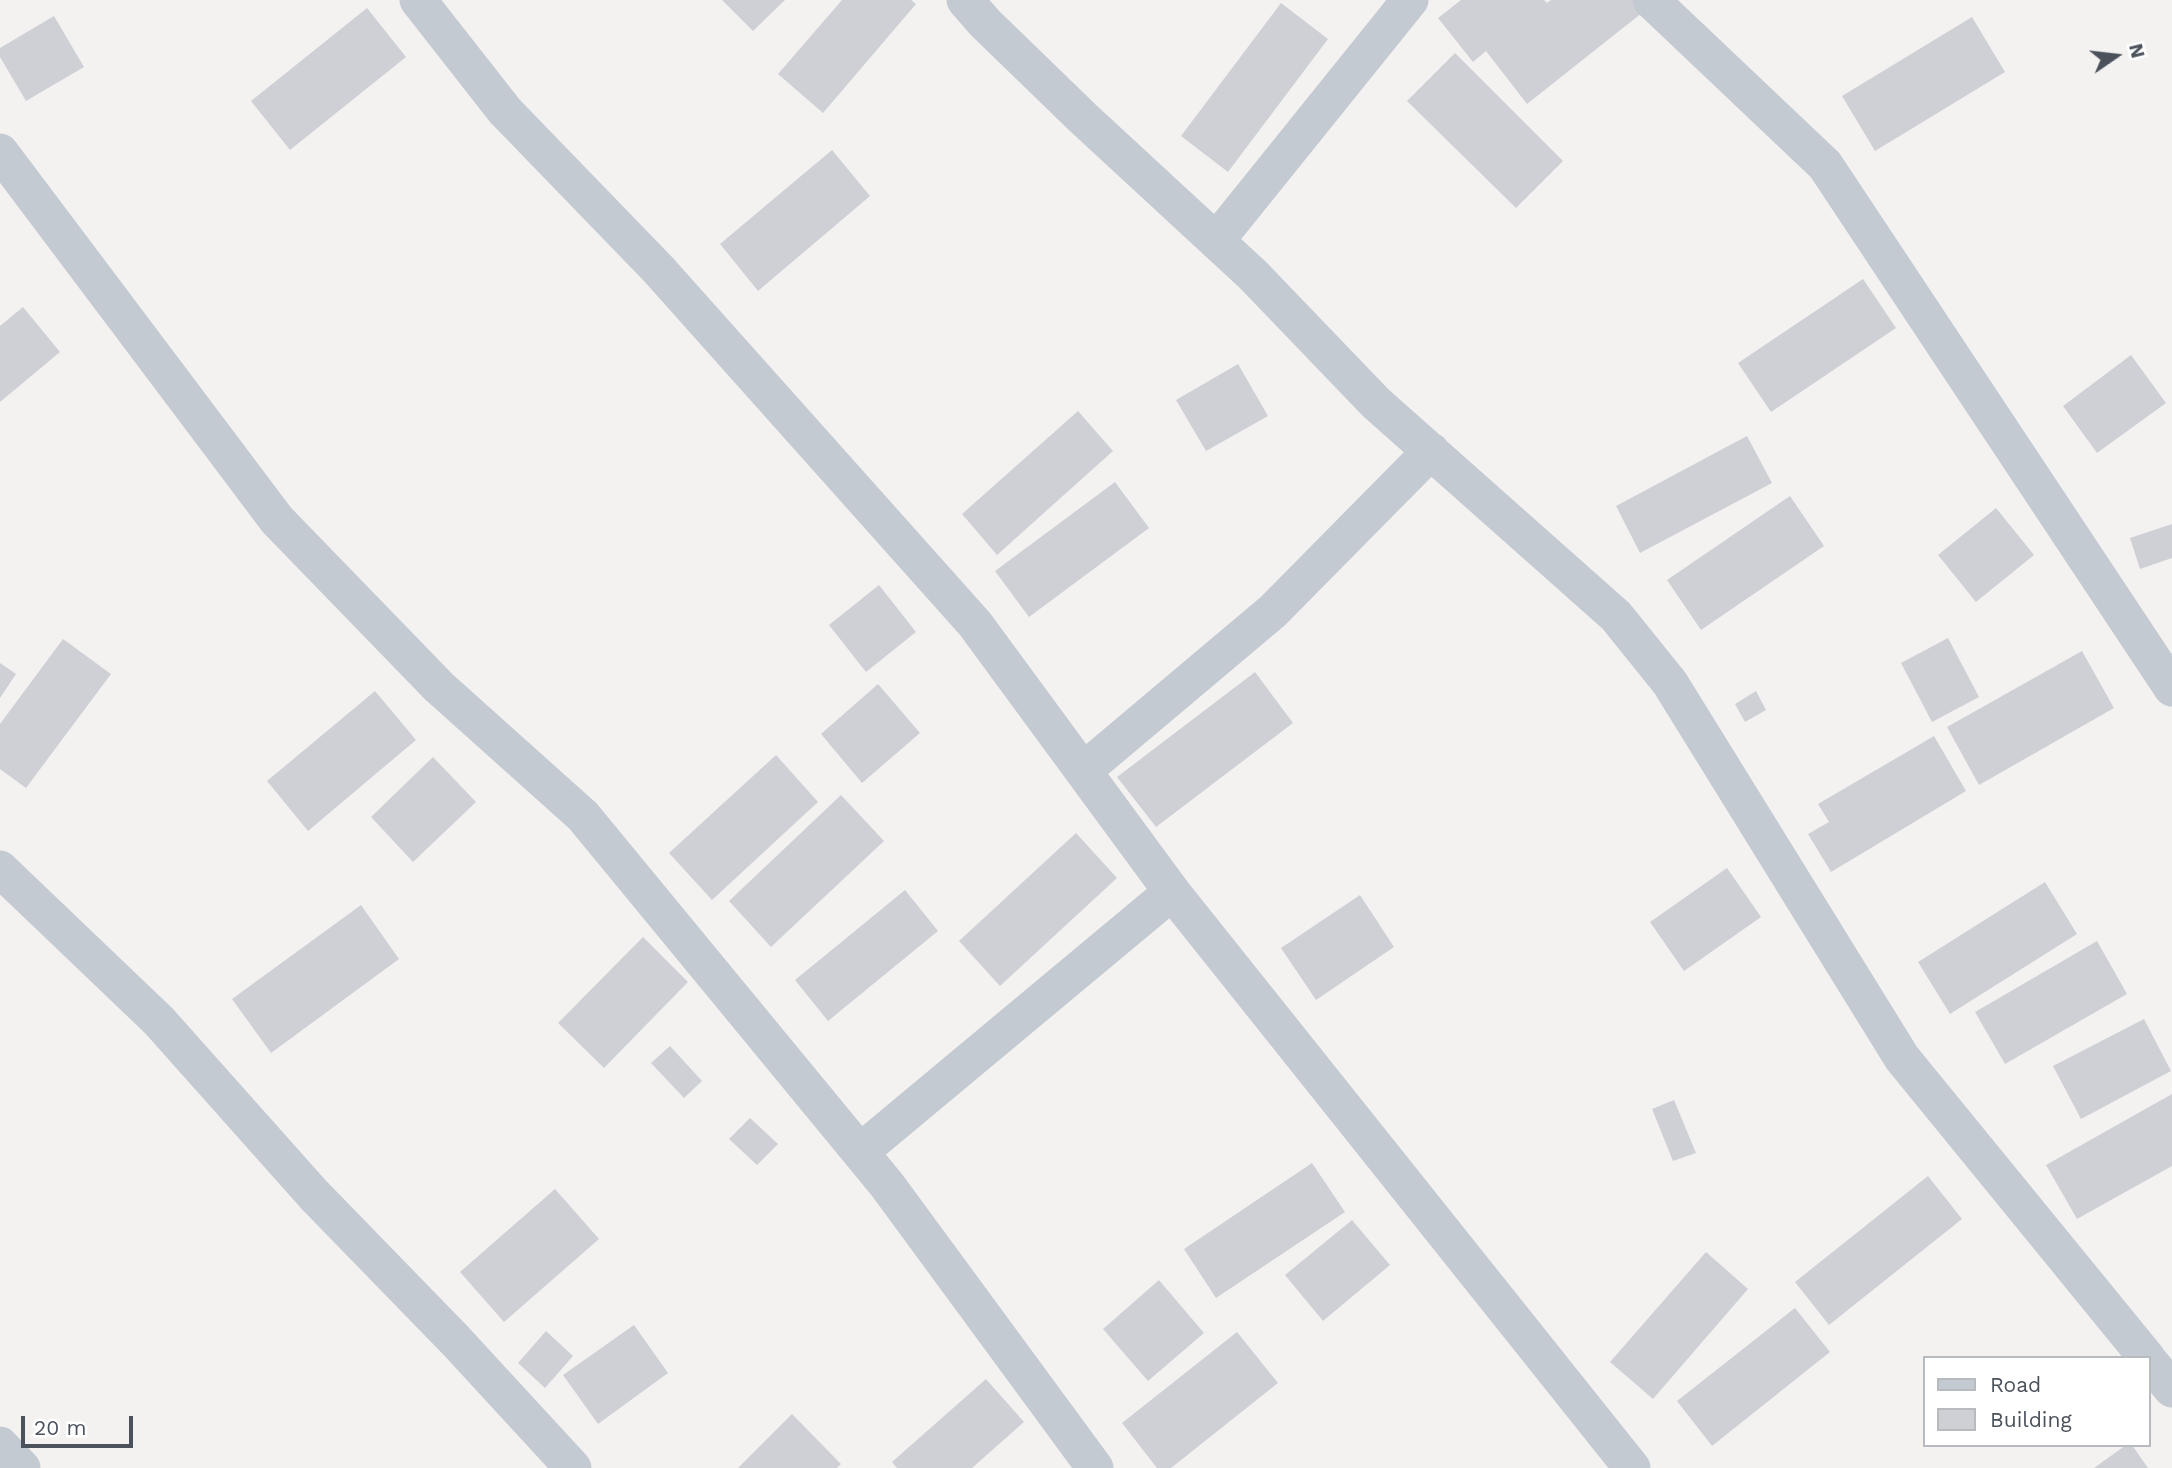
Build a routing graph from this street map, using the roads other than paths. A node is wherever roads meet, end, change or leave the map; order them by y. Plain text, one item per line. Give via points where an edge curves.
1 (418, 0) edge
2 (965, 0) edge
3 (1410, 0) edge
4 (1651, 0) edge
5 (0, 152) edge
6 (1216, 241) junction
7 (1432, 451) junction
8 (2172, 688) edge
9 (1083, 771) junction
10 (0, 869) edge
11 (1172, 892) junction
12 (860, 1152) junction
13 (2146, 1356) edge
14 (2151, 1363) edge
15 (2172, 1389) edge
16 (0, 1445) edge
17 (22, 1468) edge
18 (573, 1468) edge
19 (1095, 1468) edge
20 (1632, 1468) edge

1 - 9 street via 505,111 658,269 975,624
2 - 6 street
3 - 6 street
4 - 8 street via 1825,165
5 - 12 street via 277,520 439,687 583,816
6 - 7 street via 1376,403
7 - 9 street via 1273,611
7 - 13 street via 1616,616 1670,683 1902,1058
9 - 11 street
10 - 18 street via 159,1021 314,1195
11 - 12 street
11 - 20 street
12 - 19 street
14 - 15 street
16 - 17 street

